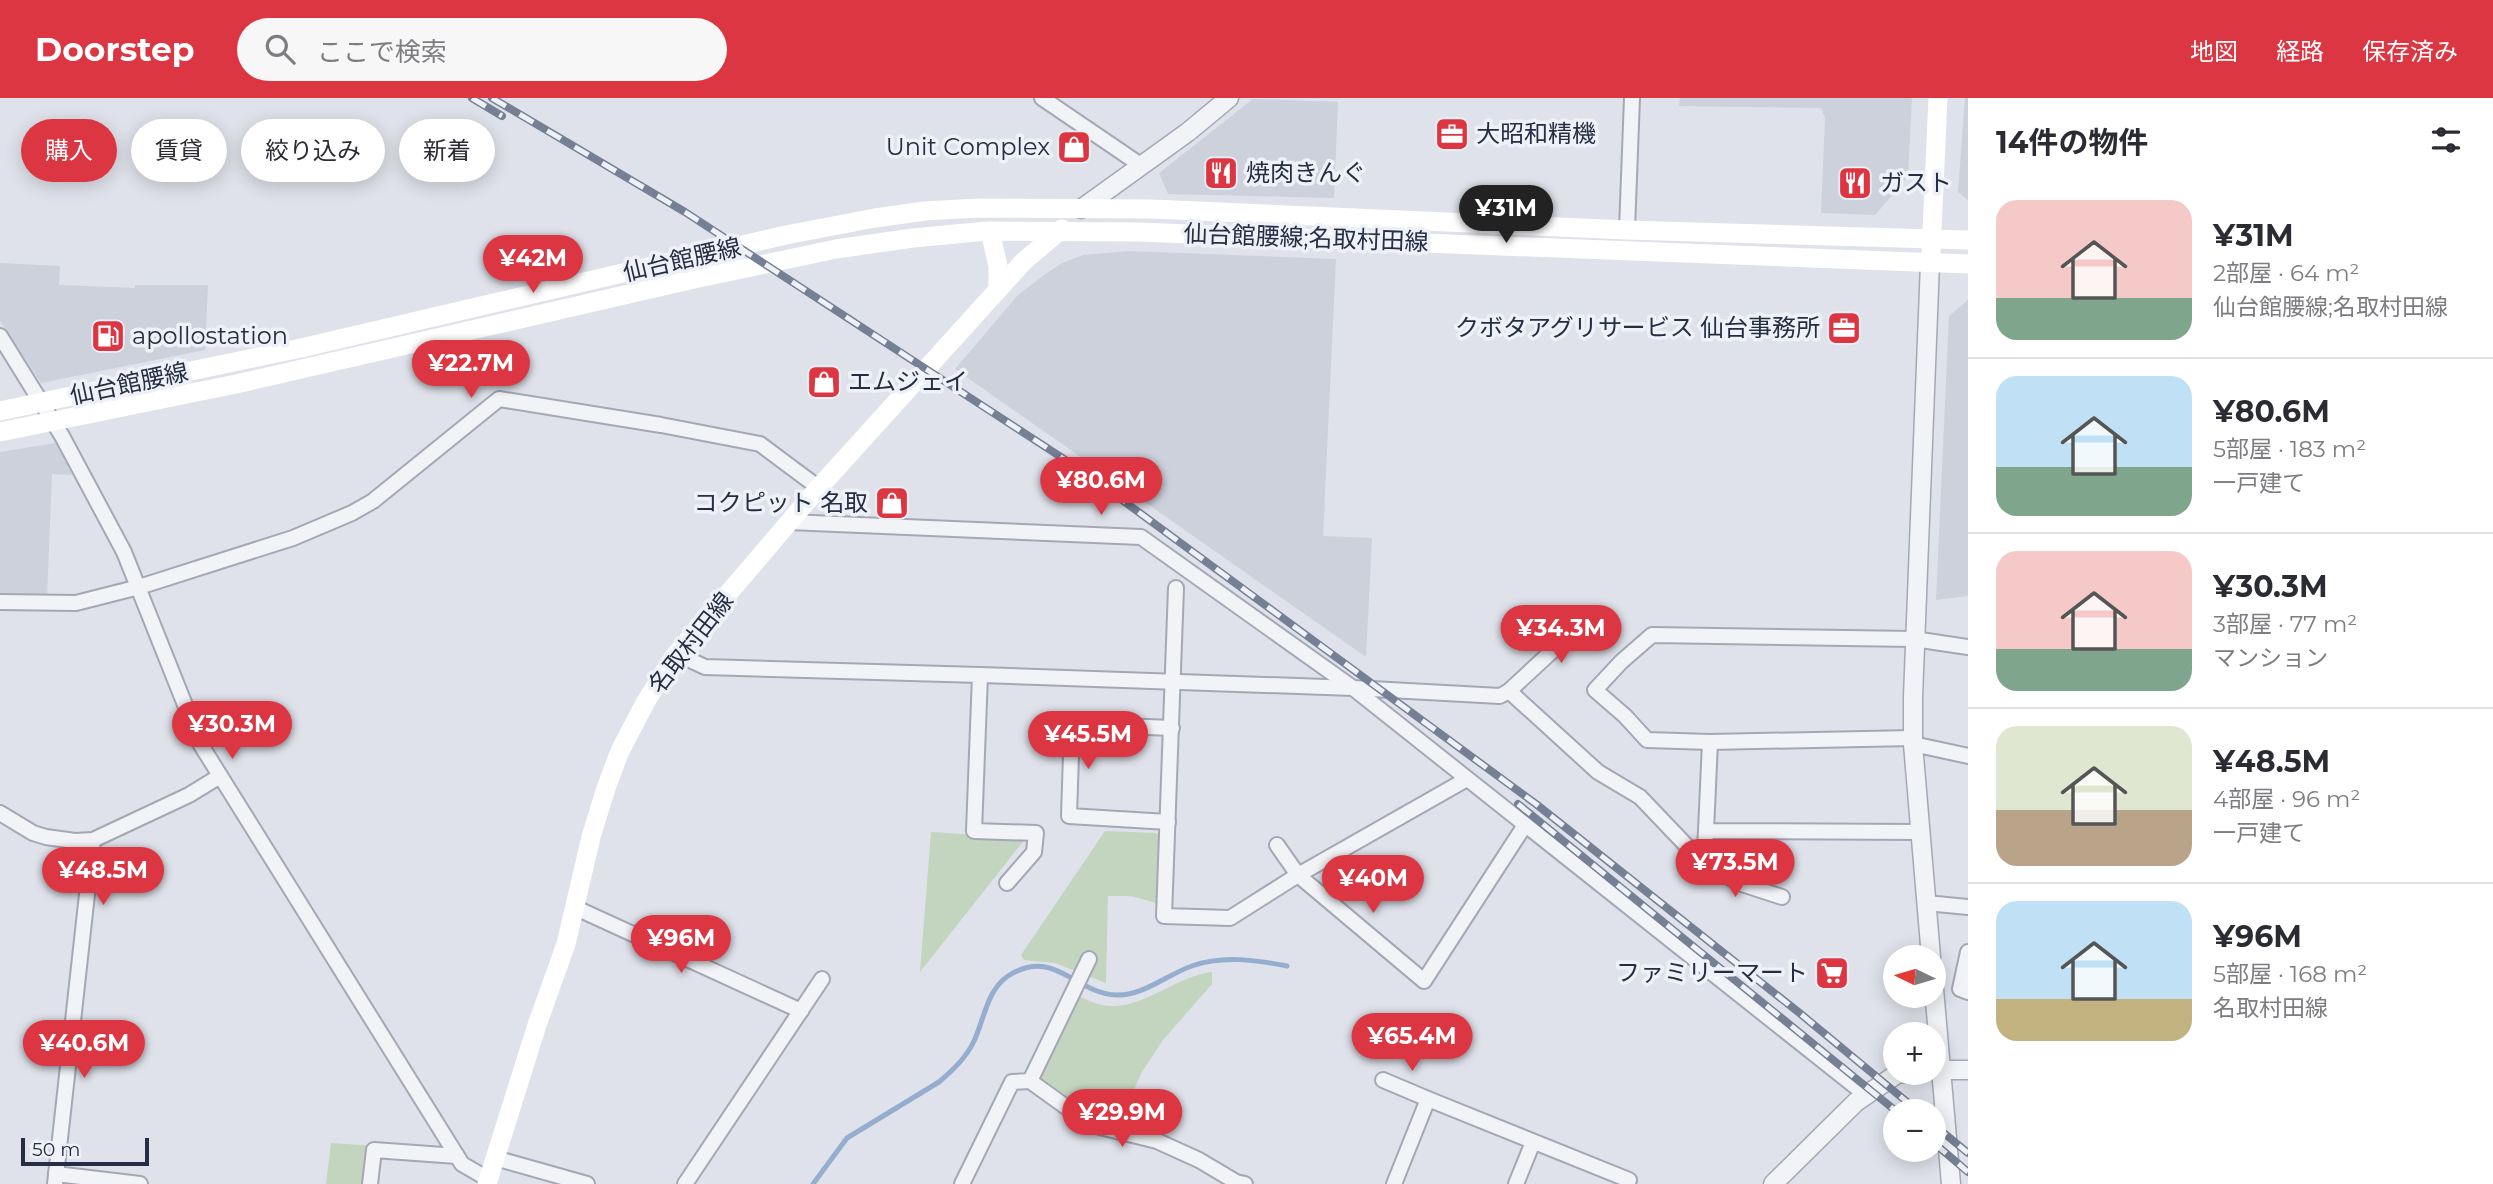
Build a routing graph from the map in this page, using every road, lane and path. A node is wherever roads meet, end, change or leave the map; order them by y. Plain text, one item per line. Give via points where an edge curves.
1 (1042, 98) edge
2 (1227, 98) edge
3 (1632, 98) edge
4 (1938, 98) edge
5 (1142, 166) junction
6 (1081, 209) junction
7 (1627, 230) junction
8 (990, 231) junction
9 (1059, 231) junction
10 (1931, 239) junction
11 (1968, 240) edge
12 (1930, 263) junction
13 (1968, 264) edge
14 (998, 290) junction
15 (0, 336) edge
16 (41, 402) junction
17 (0, 411) edge
18 (53, 422) junction
19 (0, 432) edge
20 (819, 488) junction
21 (789, 522) junction
22 (139, 587) junction
23 (1176, 588) dead end
24 (0, 603) edge
25 (1591, 615) dead end
26 (1914, 639) junction
27 (1968, 647) edge
28 (677, 654) junction
29 (980, 675) junction
30 (1173, 682) junction
31 (1353, 688) junction
32 (1510, 691) junction
33 (1172, 728) junction
34 (1913, 741) junction
35 (1710, 742) junction
36 (1968, 755) edge
37 (220, 776) junction
38 (1467, 779) junction
39 (0, 813) edge
40 (1168, 822) junction
41 (1525, 825) junction
42 (1706, 831) junction
43 (1920, 832) junction
44 (93, 840) junction
45 (1277, 845) dead end
46 (1704, 864) junction
47 (1298, 875) junction
48 (1007, 883) dead end
49 (1782, 897) dead end
50 (1926, 903) junction
51 (1968, 907) edge
52 (576, 908) junction
53 (1930, 945) edge
54 (1968, 952) edge
55 (1089, 958) dead end
56 (822, 979) dead end
57 (1968, 992) edge
58 (801, 1011) junction
59 (1946, 1070) edge
60 (1968, 1070) edge
61 (1383, 1080) dead end
62 (1030, 1081) junction
63 (1883, 1083) edge
64 (1939, 1085) edge
65 (1866, 1095) junction
66 (1428, 1099) junction
67 (1533, 1142) junction
68 (457, 1156) junction
69 (495, 1158) junction
70 (55, 1179) edge
71 (488, 1182) edge
72 (140, 1184) edge
73 (370, 1184) edge
74 (587, 1184) edge
75 (685, 1184) edge
76 (962, 1184) edge
77 (1245, 1184) edge
78 (1394, 1184) edge
79 (1516, 1184) edge
80 (1628, 1184) edge
81 (1773, 1184) edge
82 (1951, 1184) edge

1 - 5 street
2 - 5 street
3 - 7 street
4 - 10 main road
5 - 6 street
6 - 7 main road, 仙台館腰線;名取村田線
6 - 9 main road, 名取村田線
6 - 16 main road, 仙台館腰線 via 978,208 875,218
7 - 10 main road, 仙台館腰線;名取村田線
8 - 9 main road, 仙台館腰線
8 - 14 main road
8 - 18 main road, 仙台館腰線 via 823,251
9 - 12 main road, 仙台館腰線;名取村田線
9 - 14 main road, 名取村田線
10 - 11 main road
10 - 12 main road
12 - 13 main road
12 - 26 street
14 - 20 main road, 名取村田線
15 - 16 street
16 - 17 main road, 仙台館腰線
16 - 18 street
18 - 19 main road, 仙台館腰線
18 - 22 street
20 - 21 main road, 名取村田線
20 - 22 street via 760,444 499,399 352,513 293,538
21 - 28 main road, 名取村田線
21 - 31 street via 1141,537
22 - 24 street via 76,603
22 - 37 street via 201,746
23 - 30 street
25 - 32 street
26 - 27 street
26 - 34 street
26 - 35 street via 1652,635 1595,690 1647,740
28 - 29 street via 705,667
28 - 52 main road, 名取村田線 via 620,751 591,837
29 - 30 street
29 - 48 street via 974,831 1036,833 1034,852
30 - 31 street
30 - 33 street
31 - 32 street via 1500,696
31 - 38 street
32 - 46 street via 1598,772 1640,797
33 - 40 street
33 - 40 street via 1072,724 1069,816
34 - 35 street
34 - 36 street
34 - 43 street
35 - 42 street
37 - 44 street
37 - 68 street
38 - 41 street
38 - 47 street
39 - 44 street via 46,837
40 - 47 street via 1164,916 1230,918
41 - 47 street via 1424,981
41 - 65 street
42 - 43 street
42 - 46 street
43 - 50 street
44 - 70 street
45 - 47 street
46 - 49 street via 1742,884
50 - 51 street
50 - 53 street
52 - 58 street
52 - 69 main road, 名取村田線
54 - 57 street via 1960,989
55 - 62 street
56 - 58 street
58 - 75 street
59 - 60 street
61 - 66 street
62 - 76 street via 1012,1082
62 - 77 street via 1100,1127 1157,1141
63 - 65 street
64 - 82 street
65 - 81 street
66 - 67 street
66 - 78 street
67 - 79 street
67 - 80 street via 1629,1180
68 - 71 street
68 - 73 street via 374,1150
69 - 71 main road, 名取村田線
69 - 74 street
70 - 72 street

